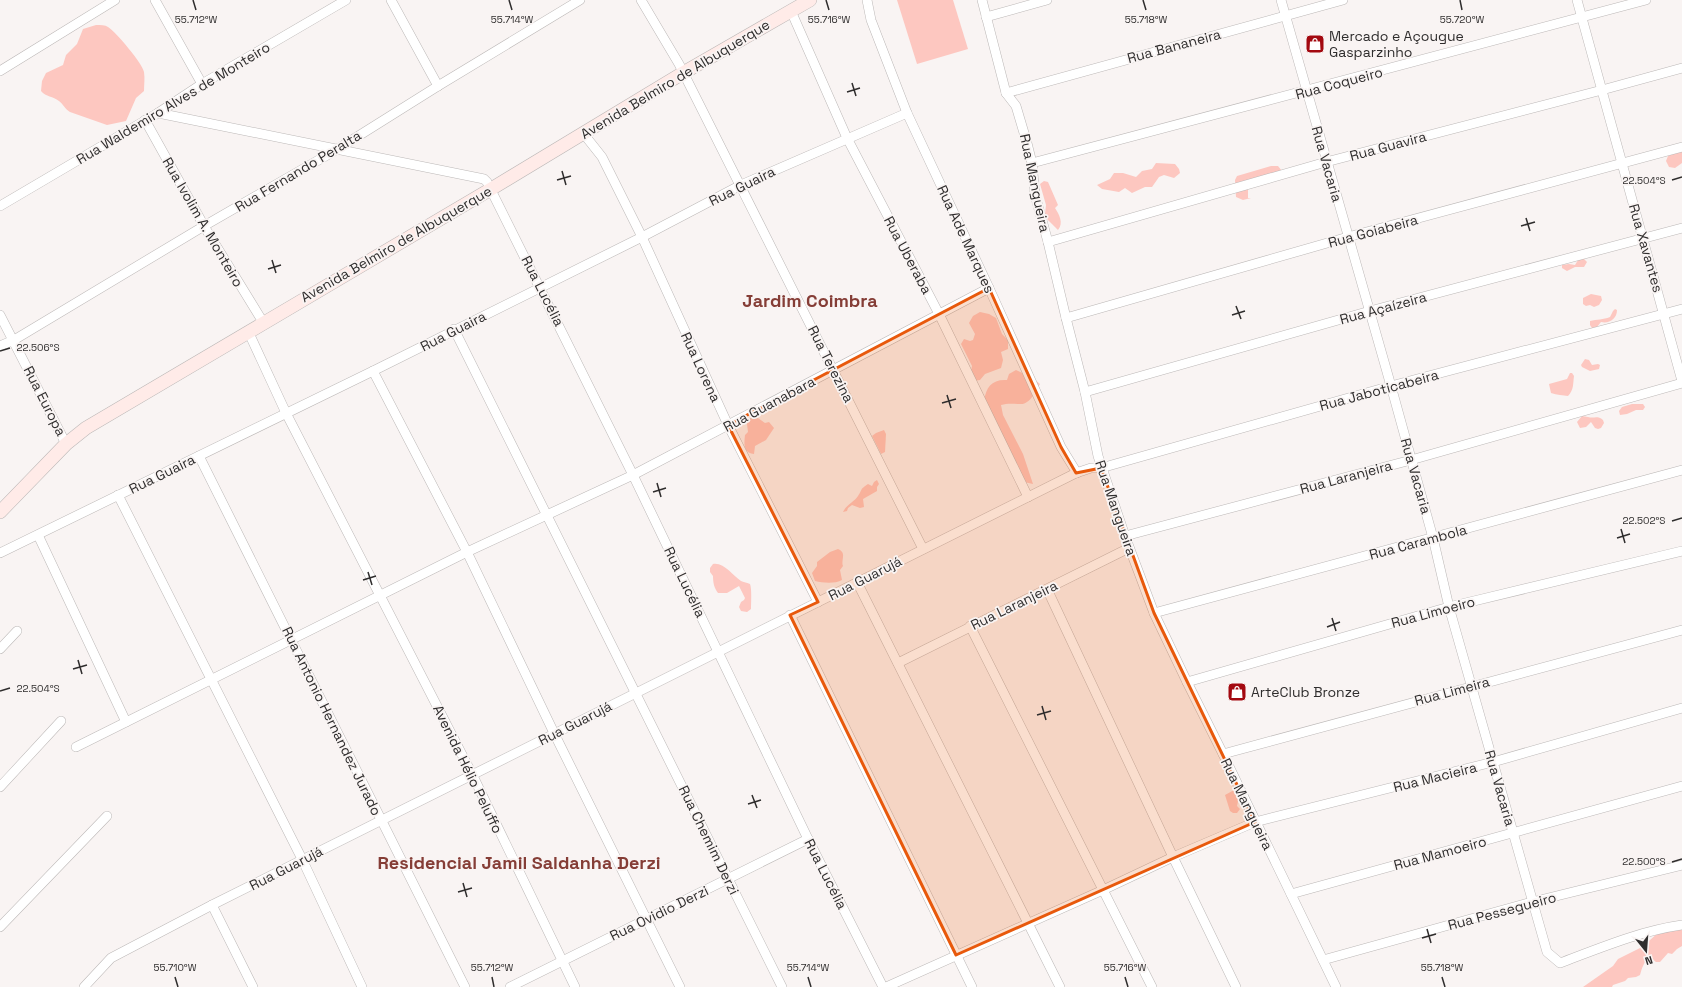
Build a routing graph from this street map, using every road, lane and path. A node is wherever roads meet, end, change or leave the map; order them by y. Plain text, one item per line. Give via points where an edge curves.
1 (115, 0) edge
2 (155, 0) edge
3 (346, 0) edge
4 (391, 0) edge
5 (580, 0) edge
6 (641, 0) edge
7 (810, 0) edge
8 (867, 0) edge
9 (982, 0) edge
10 (1047, 0) edge
11 (1281, 0) edge
12 (1343, 0) edge
13 (1577, 0) edge
14 (1646, 0) edge
15 (791, 11) junction
16 (1285, 16) junction
17 (986, 17) junction
18 (1582, 18) junction
19 (1682, 68) edge
20 (0, 71) edge
21 (683, 73) junction
22 (202, 84) junction
23 (438, 86) junction
24 (1602, 90) junction
25 (1307, 91) junction
26 (1006, 93) junction
27 (158, 113) junction
28 (907, 113) junction
29 (145, 120) junction
30 (583, 133) junction
31 (847, 138) junction
32 (1682, 147) edge
33 (336, 150) junction
34 (1326, 162) junction
35 (1032, 163) junction
36 (1622, 164) junction
37 (488, 184) junction
38 (741, 185) junction
39 (0, 206) edge
40 (204, 226) junction
41 (1682, 228) edge
42 (642, 237) junction
43 (1348, 237) junction
44 (1643, 238) junction
45 (1048, 242) junction
46 (541, 288) junction
47 (989, 288) junction
48 (1682, 309) edge
49 (1370, 311) junction
50 (938, 314) junction
51 (1664, 314) junction
52 (0, 315) edge
53 (1066, 318) junction
54 (263, 322) junction
55 (454, 329) junction
56 (248, 330) junction
57 (14, 340) junction
58 (0, 346) edge
59 (833, 370) junction
60 (373, 371) junction
61 (1682, 382) edge
62 (1391, 386) junction
63 (1085, 392) junction
64 (286, 413) junction
65 (728, 425) junction
66 (66, 444) junction
67 (199, 456) junction
68 (1411, 460) junction
69 (1101, 468) junction
70 (1682, 470) edge
71 (1077, 473) junction
72 (633, 475) junction
73 (118, 495) junction
74 (1028, 497) junction
75 (0, 512) edge
76 (547, 515) junction
77 (38, 534) junction
78 (1125, 536) junction
79 (1433, 538) junction
80 (1129, 548) junction
81 (923, 549) junction
82 (1682, 551) edge
83 (467, 552) junction
84 (0, 553) edge
85 (857, 582) junction
86 (1047, 589) junction
87 (381, 596) junction
88 (818, 602) junction
89 (1449, 607) junction
90 (1154, 613) junction
91 (790, 615) junction
92 (970, 626) junction
93 (1682, 630) edge
94 (16, 631) dead end
95 (292, 640) junction
96 (0, 649) edge
97 (718, 651) junction
98 (898, 663) junction
99 (211, 681) junction
100 (1187, 682) junction
101 (1471, 686) junction
102 (636, 692) junction
103 (1682, 708) edge
104 (61, 721) dead end
105 (126, 722) junction
106 (554, 733) junction
107 (76, 747) dead end
108 (1223, 754) junction
109 (1493, 762) junction
110 (472, 774) junction
111 (1682, 786) edge
112 (0, 787) edge
113 (107, 816) dead end
114 (380, 820) junction
115 (1255, 822) junction
116 (1513, 833) junction
117 (808, 839) junction
118 (1173, 857) junction
119 (302, 860) junction
120 (1682, 865) edge
121 (728, 879) junction
122 (1103, 890) junction
123 (1290, 894) junction
124 (1532, 902) junction
125 (212, 904) junction
126 (646, 920) junction
127 (1029, 923) junction
128 (1682, 925) edge
129 (0, 927) edge
130 (956, 955) junction
131 (1323, 960) junction
132 (562, 961) junction
133 (84, 987) edge
134 (253, 987) edge
135 (362, 987) edge
136 (465, 987) edge
137 (510, 987) edge
138 (575, 987) edge
139 (680, 987) edge
140 (782, 987) edge
141 (884, 987) edge
142 (972, 987) edge
143 (1060, 987) edge
144 (1152, 987) edge
145 (1236, 987) edge
146 (1336, 987) edge

1 - 20 street
2 - 22 street
3 - 22 street, Rua Waldemiro Alves de Monteiro
4 - 23 street
5 - 23 street, Rua Fernando Peralta
6 - 21 street, Rua Terezina
7 - 15 main road, Avenida Belmiro de Albuquerque
8 - 28 street, Rua Ade Marques via 871,20
9 - 17 street, Rua Mangueira
10 - 17 street
11 - 16 street, Rua Vacaria
12 - 16 street, Rua Bananeira
13 - 18 street, Rua Xavantes
14 - 18 street, Rua Coqueiro
15 - 21 main road, Avenida Belmiro de Albuquerque
15 - 31 street, Rua Uberaba
16 - 25 street, Rua Vacaria
16 - 26 street, Rua Bananeira
17 - 26 street, Rua Mangueira
18 - 24 street, Rua Xavantes
18 - 25 street, Rua Coqueiro
19 - 24 street, Rua Guavira
21 - 30 main road, Avenida Belmiro de Albuquerque
21 - 38 street, Rua Terezina
22 - 27 street, Rua Waldemiro Alves de Monteiro
23 - 33 street, Rua Fernando Peralta
24 - 34 street, Rua Guavira
24 - 36 street, Rua Xavantes
25 - 34 street, Rua Vacaria
25 - 35 street, Rua Coqueiro
26 - 35 street, Rua Mangueira via 1016,106
27 - 29 street, Rua Waldemiro Alves de Monteiro
27 - 33 street
28 - 31 street, Rua Guaira
28 - 47 street, Rua Ade Marques
29 - 39 street, Rua Waldemiro Alves de Monteiro
29 - 40 street, Rua Ivolim A. Monteiro
30 - 37 main road, Avenida Belmiro de Albuquerque
30 - 42 street, Rua Lorena via 602,157
31 - 38 street, Rua Guaira
31 - 50 street, Rua Uberaba
32 - 36 street, Rua Goiabeira
33 - 37 street
33 - 40 street, Rua Fernando Peralta
34 - 43 street, Rua Vacaria
34 - 45 street, Rua Guavira
35 - 45 street, Rua Mangueira via 1034,195
36 - 43 street, Rua Goiabeira
36 - 44 street, Rua Xavantes
37 - 46 street, Rua Lucélia
37 - 54 main road, Avenida Belmiro de Albuquerque
38 - 42 street, Rua Guaira
38 - 59 street, Rua Terezina
40 - 54 street, Rua Ivolim A. Monteiro
40 - 57 street, Rua Fernando Peralta
41 - 44 street, Rua Açaízeira
42 - 46 street, Rua Guaira
42 - 65 street, Rua Lorena
43 - 49 street, Rua Vacaria
43 - 53 street, Rua Goiabeira
44 - 49 street, Rua Açaízeira
44 - 51 street, Rua Xavantes
45 - 53 street, Rua Mangueira
46 - 55 street, Rua Guaira
46 - 72 street, Rua Lucélia
47 - 50 street, Rua Guanabara
47 - 71 street, Rua Ade Marques via 1061,447
48 - 51 street, Rua Jaboticabeira
49 - 62 street, Rua Vacaria
49 - 63 street, Rua Açaízeira
50 - 59 street, Rua Guanabara
50 - 74 street, Rua Uberaba
51 - 61 street, Rua Xavantes
51 - 62 street, Rua Jaboticabeira
52 - 57 street, Rua Europa
53 - 63 street, Rua Mangueira
54 - 56 main road, Avenida Belmiro de Albuquerque
55 - 60 street, Rua Guaira
55 - 76 street, Rua Chemim Derzi
56 - 64 street, Avenida Hélio Peluffo
56 - 66 main road, Avenida Belmiro de Albuquerque via 86,428
57 - 58 street, Rua Fernando Peralta
57 - 66 street, Rua Europa
59 - 65 street, Rua Guanabara
59 - 81 street, Rua Terezina
60 - 64 street, Rua Guaira
60 - 83 street
61 - 68 street, Rua Laranjeira
62 - 68 street, Rua Vacaria
62 - 69 street, Rua Jaboticabeira
63 - 69 street, Rua Mangueira
64 - 67 street, Rua Guaira
64 - 87 street, Avenida Hélio Peluffo
65 - 72 street, Rua Guanabara
65 - 88 street, Rua Lorena
66 - 75 main road, Avenida Belmiro de Albuquerque
67 - 73 street, Rua Guaira
67 - 95 street, Rua Antonio Hernandez Jurado
68 - 78 street, Rua Laranjeira
68 - 79 street, Rua Vacaria
69 - 71 street, Rua Jaboticabeira via 1091,468
69 - 78 street, Rua Mangueira
70 - 79 street, Rua Carambola
71 - 74 street, Rua Guarujá
72 - 76 street, Rua Guanabara
72 - 97 street, Rua Lucélia
73 - 77 street, Rua Guaira
73 - 99 street
74 - 81 street, Rua Guarujá
76 - 83 street, Rua Guanabara
76 - 102 street, Rua Chemim Derzi
77 - 84 street, Rua Guaira
77 - 105 street
78 - 80 street, Rua Mangueira
79 - 89 street, Rua Vacaria
79 - 90 street, Rua Carambola
80 - 86 street, Rua Laranjeira
80 - 90 street, Rua Mangueira
81 - 85 street, Rua Guarujá
82 - 89 street, Rua Limoeiro
83 - 87 street, Rua Guanabara
83 - 106 street
85 - 88 street, Rua Guarujá
85 - 98 street
86 - 92 street, Rua Laranjeira
86 - 118 street
87 - 95 street, Rua Guanabara
87 - 110 street, Avenida Hélio Peluffo
88 - 91 street, Rua Guarujá
89 - 100 street, Rua Limoeiro
89 - 101 street, Rua Vacaria
90 - 100 street, Rua Mangueira
91 - 97 street, Rua Guarujá
91 - 130 street
92 - 98 street, Rua Laranjeira
92 - 122 street
93 - 101 street, Rua Limeira
94 - 96 street
95 - 99 street, Rua Guanabara
95 - 114 street, Rua Antonio Hernandez Jurado
97 - 102 street, Rua Guarujá
97 - 117 street, Rua Lucélia
98 - 127 street
99 - 105 street, Rua Guanabara
99 - 119 street
100 - 108 street, Rua Mangueira
101 - 108 street, Rua Limeira
101 - 109 street, Rua Vacaria
102 - 106 street, Rua Guarujá
102 - 121 street, Rua Chemim Derzi
103 - 109 street, Rua Macieira
104 - 112 street
105 - 107 street, Rua Guanabara
106 - 110 street, Rua Guarujá
106 - 126 street
108 - 115 street, Rua Mangueira
109 - 115 street, Rua Macieira
109 - 116 street, Rua Vacaria
110 - 114 street, Rua Guarujá
110 - 132 street, Avenida Hélio Peluffo
111 - 116 street, Rua Mamoeiro
113 - 129 street
114 - 119 street, Rua Guarujá
114 - 136 street, Rua Antonio Hernandez Jurado
115 - 118 street, Rua Macieira
115 - 123 street, Rua Mangueira
116 - 123 street, Rua Mamoeiro
116 - 124 street, Rua Vacaria
117 - 121 street, Rua Ovidio Derzi
117 - 141 street, Rua Lucélia
118 - 122 street, Rua Macieira
118 - 145 street
119 - 125 street, Rua Guarujá
119 - 135 street
120 - 124 street, Rua Pessegueiro
121 - 126 street, Rua Ovidio Derzi
121 - 140 street, Rua Chemim Derzi
122 - 127 street, Rua Macieira
122 - 144 street
123 - 131 street, Rua Mangueira
124 - 128 street, Rua Vacaria via 1547,952 1560,963 1612,943 1661,928
124 - 131 street, Rua Pessegueiro
125 - 133 street, Rua Guarujá via 111,958
125 - 134 street
126 - 132 street, Rua Ovidio Derzi
126 - 139 street
127 - 130 street, Rua Macieira
127 - 143 street
130 - 141 street, Rua Macieira
130 - 142 street
131 - 146 street, Rua Mangueira
132 - 137 street, Rua Ovidio Derzi
132 - 138 street, Avenida Hélio Peluffo

